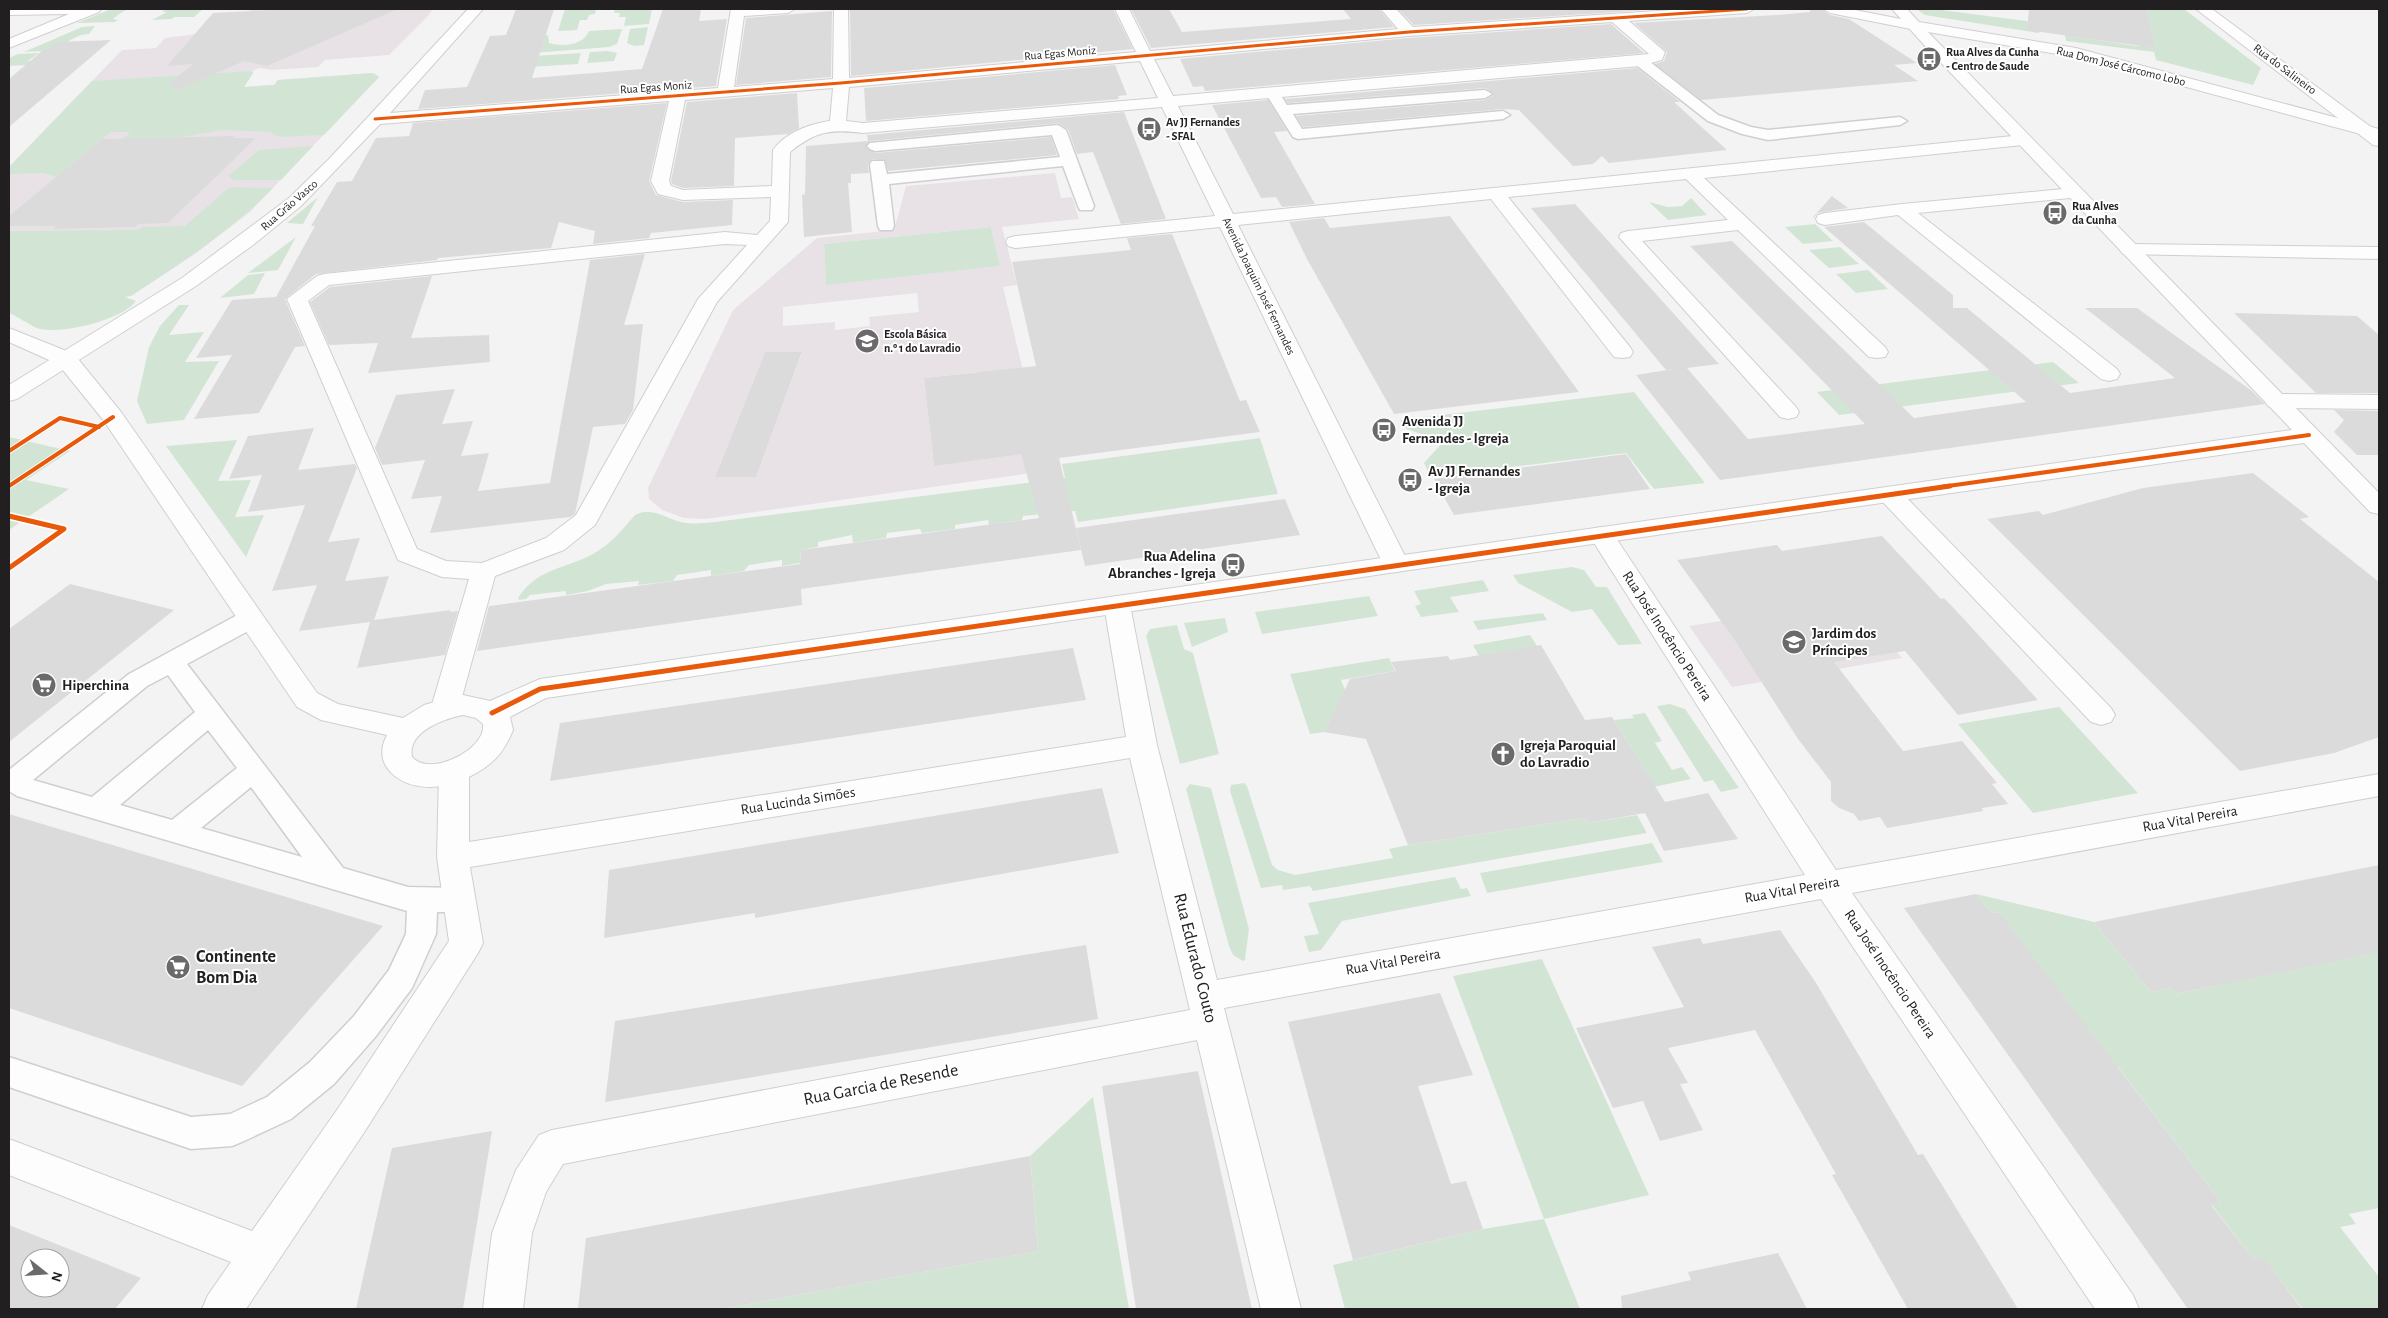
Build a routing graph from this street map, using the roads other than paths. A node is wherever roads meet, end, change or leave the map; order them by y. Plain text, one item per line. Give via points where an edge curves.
1 (92, 9) edge
2 (476, 9) edge
3 (788, 9) edge
4 (841, 9) edge
5 (1122, 9) edge
6 (1388, 9) edge
7 (1747, 9) edge
8 (1830, 9) edge
9 (1899, 9) edge
10 (2203, 9) edge
11 (738, 10) edge
12 (9, 11) edge
13 (1617, 19) junction
14 (1916, 26) junction
15 (1409, 32) junction
16 (9, 44) edge
17 (1145, 55) junction
18 (1640, 61) junction
19 (1469, 76) junction
20 (841, 82) junction
21 (725, 92) junction
22 (1273, 94) junction
23 (1485, 94) junction
24 (678, 96) junction
25 (1168, 102) junction
26 (1283, 110) junction
27 (375, 119) junction
28 (1900, 121) dead end
29 (838, 124) junction
30 (863, 128) junction
31 (2372, 132) edge
32 (2023, 140) junction
33 (2379, 141) edge
34 (875, 146) junction
35 (1070, 161) junction
36 (1690, 174) junction
37 (880, 180) junction
38 (779, 191) junction
39 (1495, 193) junction
40 (2074, 193) junction
41 (1086, 206) dead end
42 (1902, 209) junction
43 (1825, 219) dead end
44 (1226, 220) junction
45 (1744, 224) junction
46 (886, 226) dead end
47 (762, 241) junction
48 (1015, 242) dead end
49 (2130, 250) junction
50 (2379, 253) edge
51 (9, 334) edge
52 (1622, 352) dead end
53 (1877, 352) dead end
54 (66, 359) junction
55 (2109, 374) dead end
56 (9, 394) edge
57 (2276, 401) junction
58 (2379, 402) edge
59 (1788, 412) dead end
60 (2309, 435) junction
61 (1889, 494) junction
62 (2379, 507) edge
63 (1601, 535) junction
64 (1396, 564) junction
65 (484, 571) junction
66 (1117, 605) junction
67 (250, 620) junction
68 (172, 662) junction
69 (445, 708) junction
70 (492, 713) junction
71 (210, 714) junction
72 (2101, 715) dead end
73 (407, 729) junction
74 (1142, 745) junction
75 (253, 770) junction
76 (454, 772) junction
77 (2379, 785) edge
78 (96, 809) junction
79 (177, 832) junction
80 (454, 857) junction
81 (333, 877) junction
82 (1828, 884) junction
83 (423, 899) junction
84 (459, 900) junction
85 (1207, 1009) junction
86 (9, 1072) edge
87 (9, 1157) edge
88 (259, 1253) junction
89 (222, 1309) edge
90 (503, 1309) edge
91 (1280, 1309) edge
92 (2119, 1309) edge

1 - 12 street
1 - 16 street
2 - 27 street, Rua Grão Vasco
3 - 11 street
4 - 20 street
5 - 17 street, Avenida Joaquim José Fernandes
6 - 15 street
7 - 13 street, Rua Egas Moniz
8 - 14 street, Rua Dom José Cárcomo Lobo
9 - 14 street
10 - 31 street, Rua do Salineiro
11 - 21 street
13 - 15 street, Rua Egas Moniz
13 - 18 street via 1657,52 1654,59
14 - 31 street, Rua Dom José Cárcomo Lobo via 2076,53
14 - 32 street
15 - 17 street, Rua Egas Moniz
17 - 20 street, Rua Egas Moniz
17 - 25 street, Avenida Joaquim José Fernandes
18 - 19 street
18 - 28 lane via 1713,118 1748,131 1768,135
19 - 22 street
19 - 23 lane
20 - 21 street, Rua Egas Moniz
20 - 29 street
21 - 24 street, Rua Egas Moniz
22 - 25 street
22 - 26 lane
23 - 26 lane
23 - 26 lane via 1503,115 1298,134
24 - 27 street, Rua Egas Moniz
24 - 38 street via 660,181 664,190 683,195
25 - 30 street
25 - 44 street, Avenida Joaquim José Fernandes
27 - 54 street, Rua Grão Vasco via 295,202 246,241 154,306
29 - 30 street
29 - 38 street via 820,126 796,137 782,150
30 - 34 lane
31 - 33 street, Rua do Salineiro
32 - 36 street
32 - 40 street
34 - 35 lane via 1058,130
34 - 37 lane
35 - 37 lane
35 - 41 lane
36 - 39 street
36 - 45 street
37 - 46 lane
38 - 47 street via 779,222
39 - 44 street
39 - 52 street
40 - 42 street
40 - 49 street
42 - 43 street
42 - 55 street
44 - 48 street
44 - 64 street, Avenida Joaquim José Fernandes
45 - 53 street
45 - 59 street via 1628,237
47 - 65 street via 708,299 586,520 555,544
47 - 65 street via 726,238 324,280 297,299 407,554 442,569
49 - 50 street
49 - 57 street
51 - 54 street
54 - 56 street, Rua Grão Vasco
54 - 67 street via 114,417
57 - 58 street
57 - 60 street
60 - 61 street
60 - 62 street
61 - 63 street
61 - 72 street
63 - 64 street
63 - 82 street, Rua José Inocêncio Pereira
64 - 66 street
65 - 69 street
66 - 70 street via 540,689
66 - 74 street, Rua Edurado Couto
67 - 68 lane
67 - 73 street via 307,700 331,713
68 - 71 lane
68 - 78 lane via 138,680 17,778 18,784 27,789
69 - 70 street via 464,705
69 - 73 street
70 - 76 street via 498,724 497,736 488,750 473,763
71 - 75 lane
71 - 78 lane
73 - 76 street via 398,743 396,757 402,768 414,775
74 - 80 street, Rua Lucinda Simões
74 - 85 street, Rua Edurado Couto
75 - 79 lane
75 - 81 lane
76 - 80 street
77 - 82 street, Rua Vital Pereira
78 - 79 lane
79 - 81 lane
80 - 84 street
81 - 83 lane via 408,899
82 - 85 street, Rua Vital Pereira
82 - 92 street, Rua José Inocêncio Pereira
83 - 84 lane
83 - 86 lane via 420,934 401,979 365,1026 322,1073 279,1108 232,1130 191,1133
84 - 88 street via 466,943 352,1119
85 - 90 street, Rua Garcia de Resende via 552,1148 530,1183 512,1232
85 - 91 street, Rua Edurado Couto
87 - 88 street
88 - 89 street

